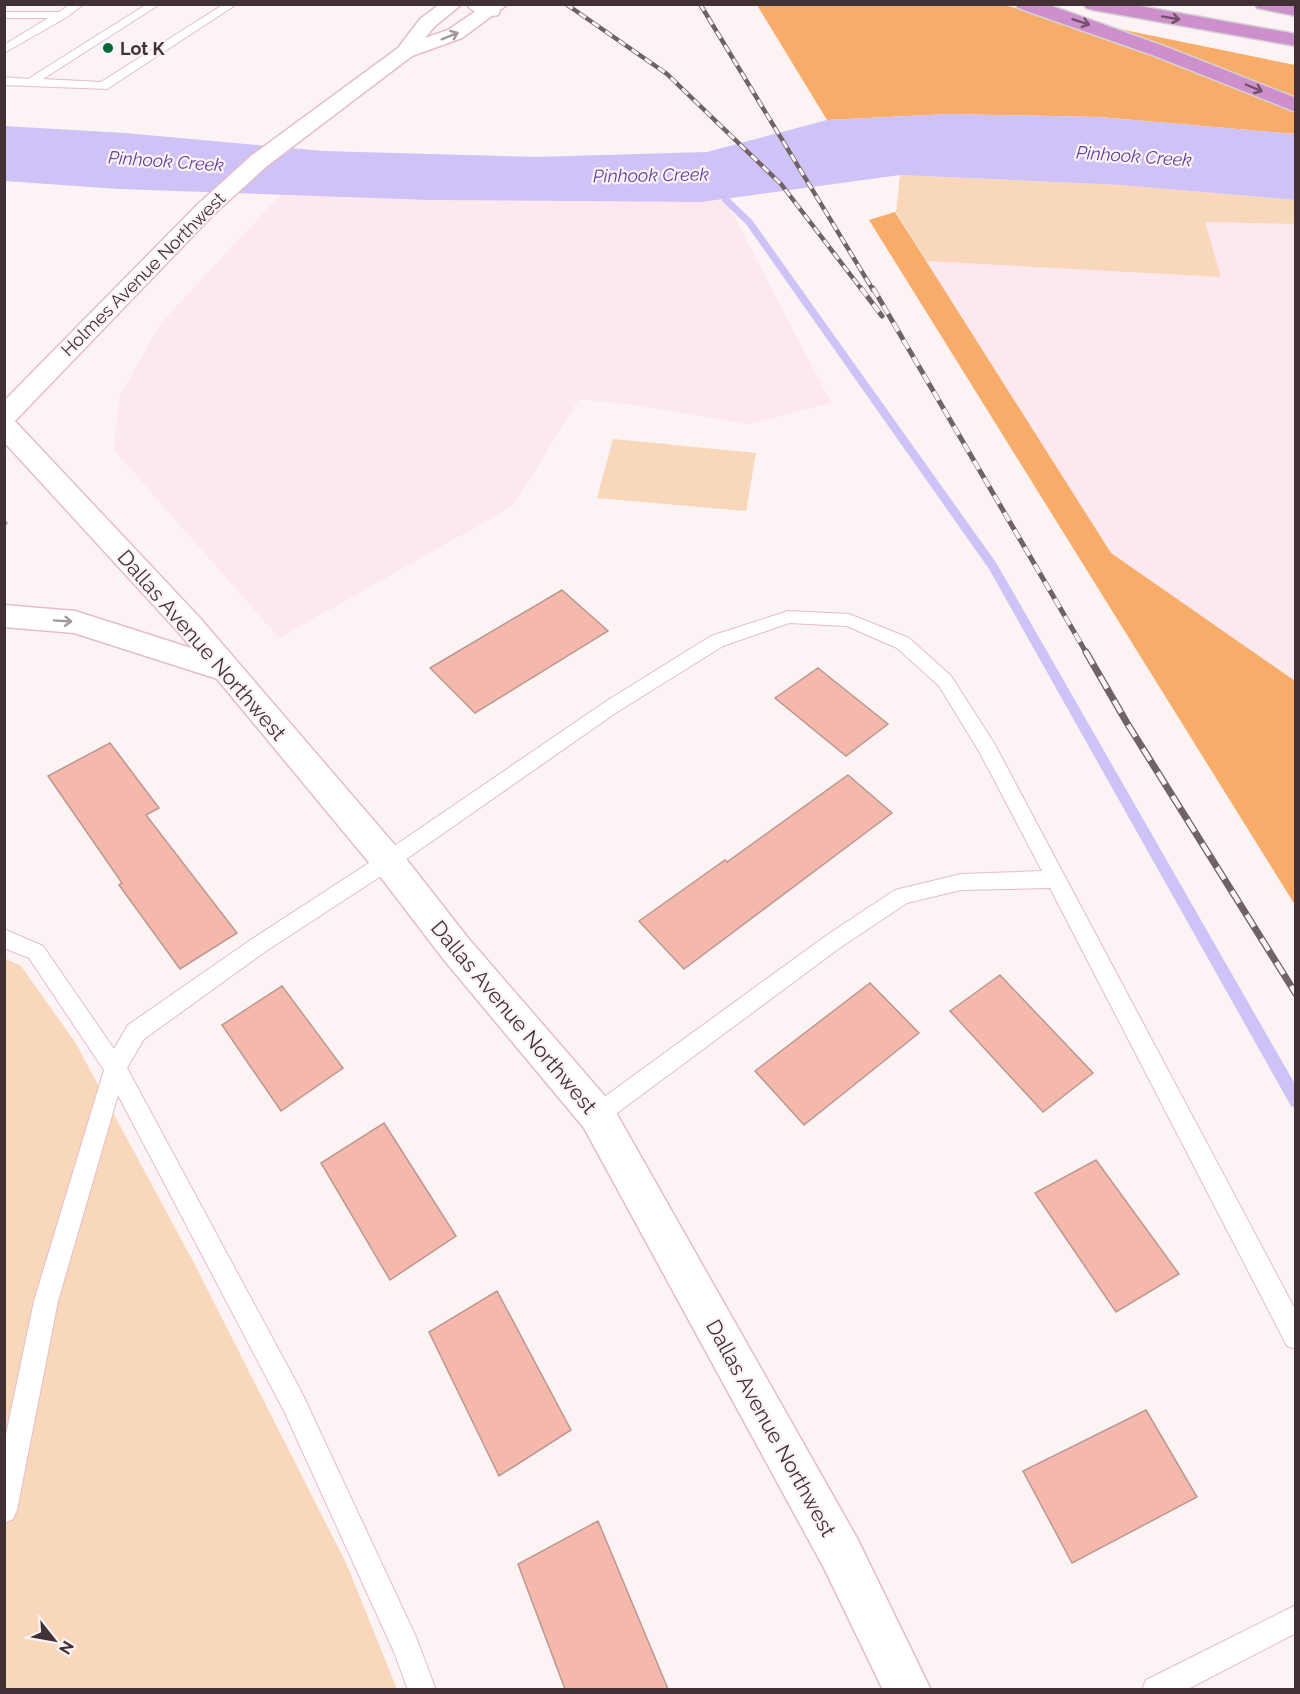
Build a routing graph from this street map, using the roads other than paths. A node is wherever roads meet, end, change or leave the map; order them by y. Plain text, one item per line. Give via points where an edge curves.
1 (79, 4) edge
2 (154, 4) edge
3 (232, 4) edge
4 (453, 4) edge
5 (1025, 4) edge
6 (1093, 4) edge
7 (1264, 4) edge
8 (488, 6) edge
9 (1296, 10) edge
10 (4, 15) edge
11 (63, 15) junction
12 (1296, 40) edge
13 (4, 50) edge
14 (405, 52) junction
15 (4, 81) edge
16 (29, 82) junction
17 (1296, 106) edge
18 (4, 417) edge
19 (4, 425) edge
20 (4, 616) edge
21 (227, 671) junction
22 (388, 861) junction
23 (1055, 879) junction
24 (4, 938) edge
25 (115, 1068) junction
26 (597, 1115) junction
27 (1296, 1337) edge
28 (4, 1510) edge
29 (1296, 1618) edge
30 (422, 1689) edge
31 (908, 1689) edge
32 (1156, 1689) edge

1 - 11 lane
2 - 16 lane
3 - 16 lane via 103,86
4 - 14 main road, Holmes Avenue Northwest via 428,23
5 -> 17 highway via 1213,70
6 -> 12 highway
7 - 9 highway
14 -> 8 main road, Holmes Avenue Northwest via 455,34
10 - 11 lane
11 - 13 lane
14 - 18 main road, Holmes Avenue Northwest via 259,160 204,210
15 - 16 lane
19 - 21 main road, Dallas Avenue Northwest
20 -> 21 main road via 75,621
21 - 22 main road, Dallas Avenue Northwest
22 - 23 lane via 611,707 717,641 788,617 849,620 903,643 945,681 987,748
22 - 25 lane via 136,1032
22 - 26 main road, Dallas Avenue Northwest via 456,949
23 - 26 lane via 961,882 902,896 834,941
23 - 27 lane
24 - 25 lane via 36,952
25 - 28 lane via 46,1301
25 - 30 lane via 293,1402
26 - 31 main road, Dallas Avenue Northwest via 841,1554
29 - 32 lane

